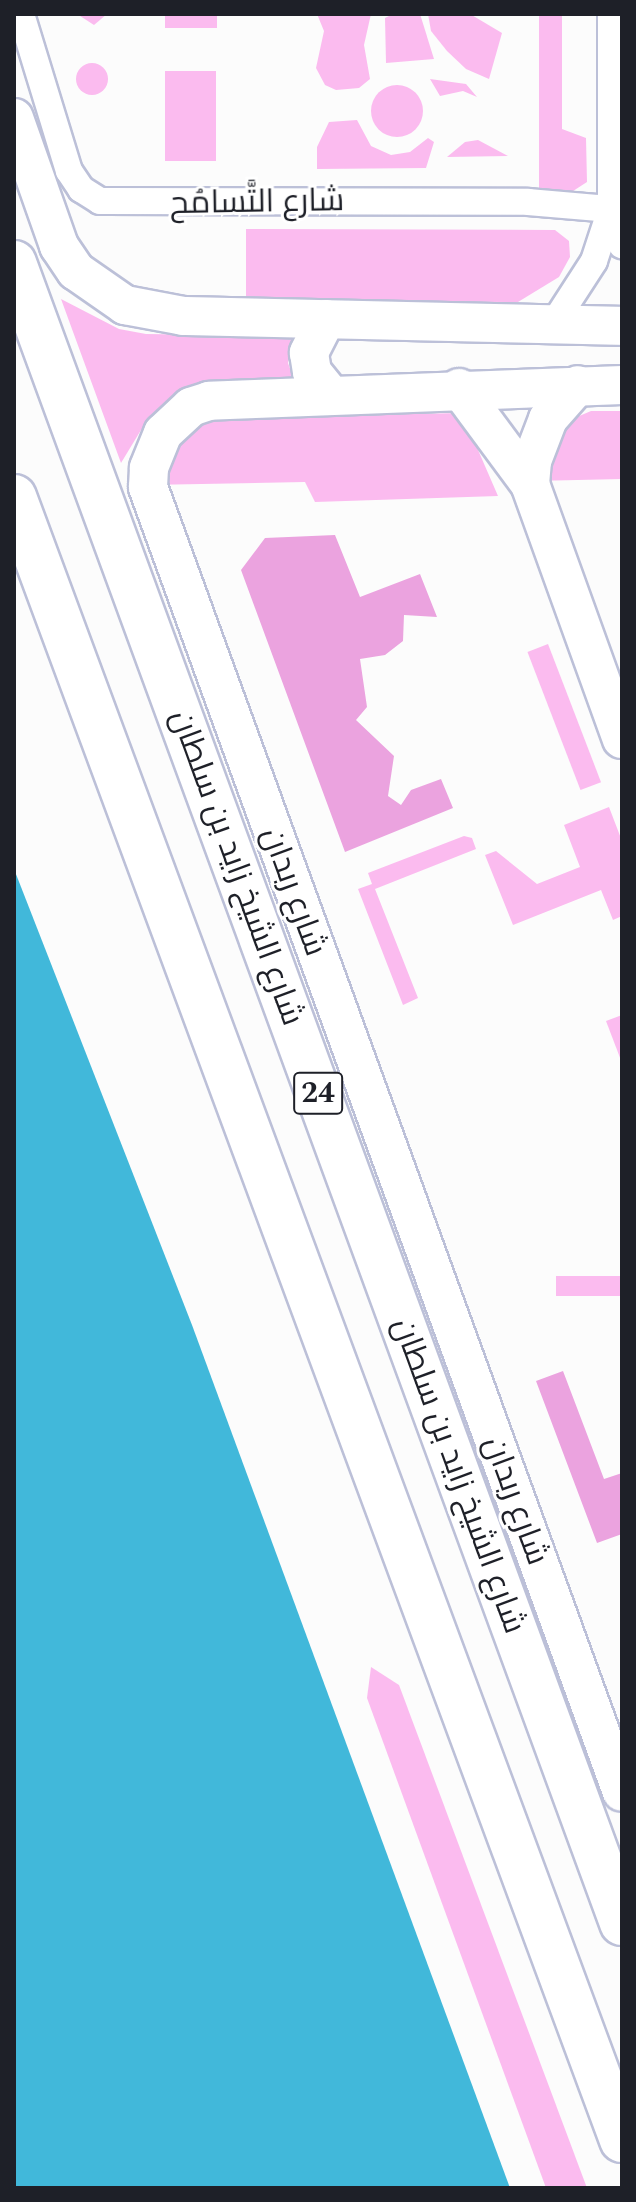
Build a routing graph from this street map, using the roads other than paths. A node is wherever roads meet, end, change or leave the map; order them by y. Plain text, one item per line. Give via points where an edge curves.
1 (21, 14) edge
2 (611, 14) edge
3 (14, 118) edge
4 (617, 209) edge
5 (622, 245) edge
6 (14, 263) edge
7 (326, 319) junction
8 (552, 326) junction
9 (622, 326) edge
10 (578, 385) junction
11 (622, 385) edge
12 (459, 388) junction
13 (330, 394) junction
14 (530, 484) junction
15 (14, 497) edge
16 (622, 739) edge
17 (622, 1792) edge
18 (622, 1923) edge
19 (622, 2140) edge

1 - 4 street, شارع التَّسامُح via 69,171 81,189 100,201 528,202
2 - 4 street
3 - 7 main road via 59,246 99,290 153,314
4 - 5 street
4 - 8 street via 594,261
6 - 18 highway, شارع الشيخ زايد بن سلطان / 24
7 - 8 main road
7 - 13 main road via 309,353 312,372
8 - 9 main road
10 - 11 main road, شارع ربدان
10 - 12 main road, شارع ربدان
10 - 14 main road via 548,419 532,461
12 - 13 main road, شارع ربدان
12 - 14 main road
13 - 17 main road, شارع ربدان via 228,398 191,407 154,449 151,506
14 - 16 main road
15 - 19 highway, 24

